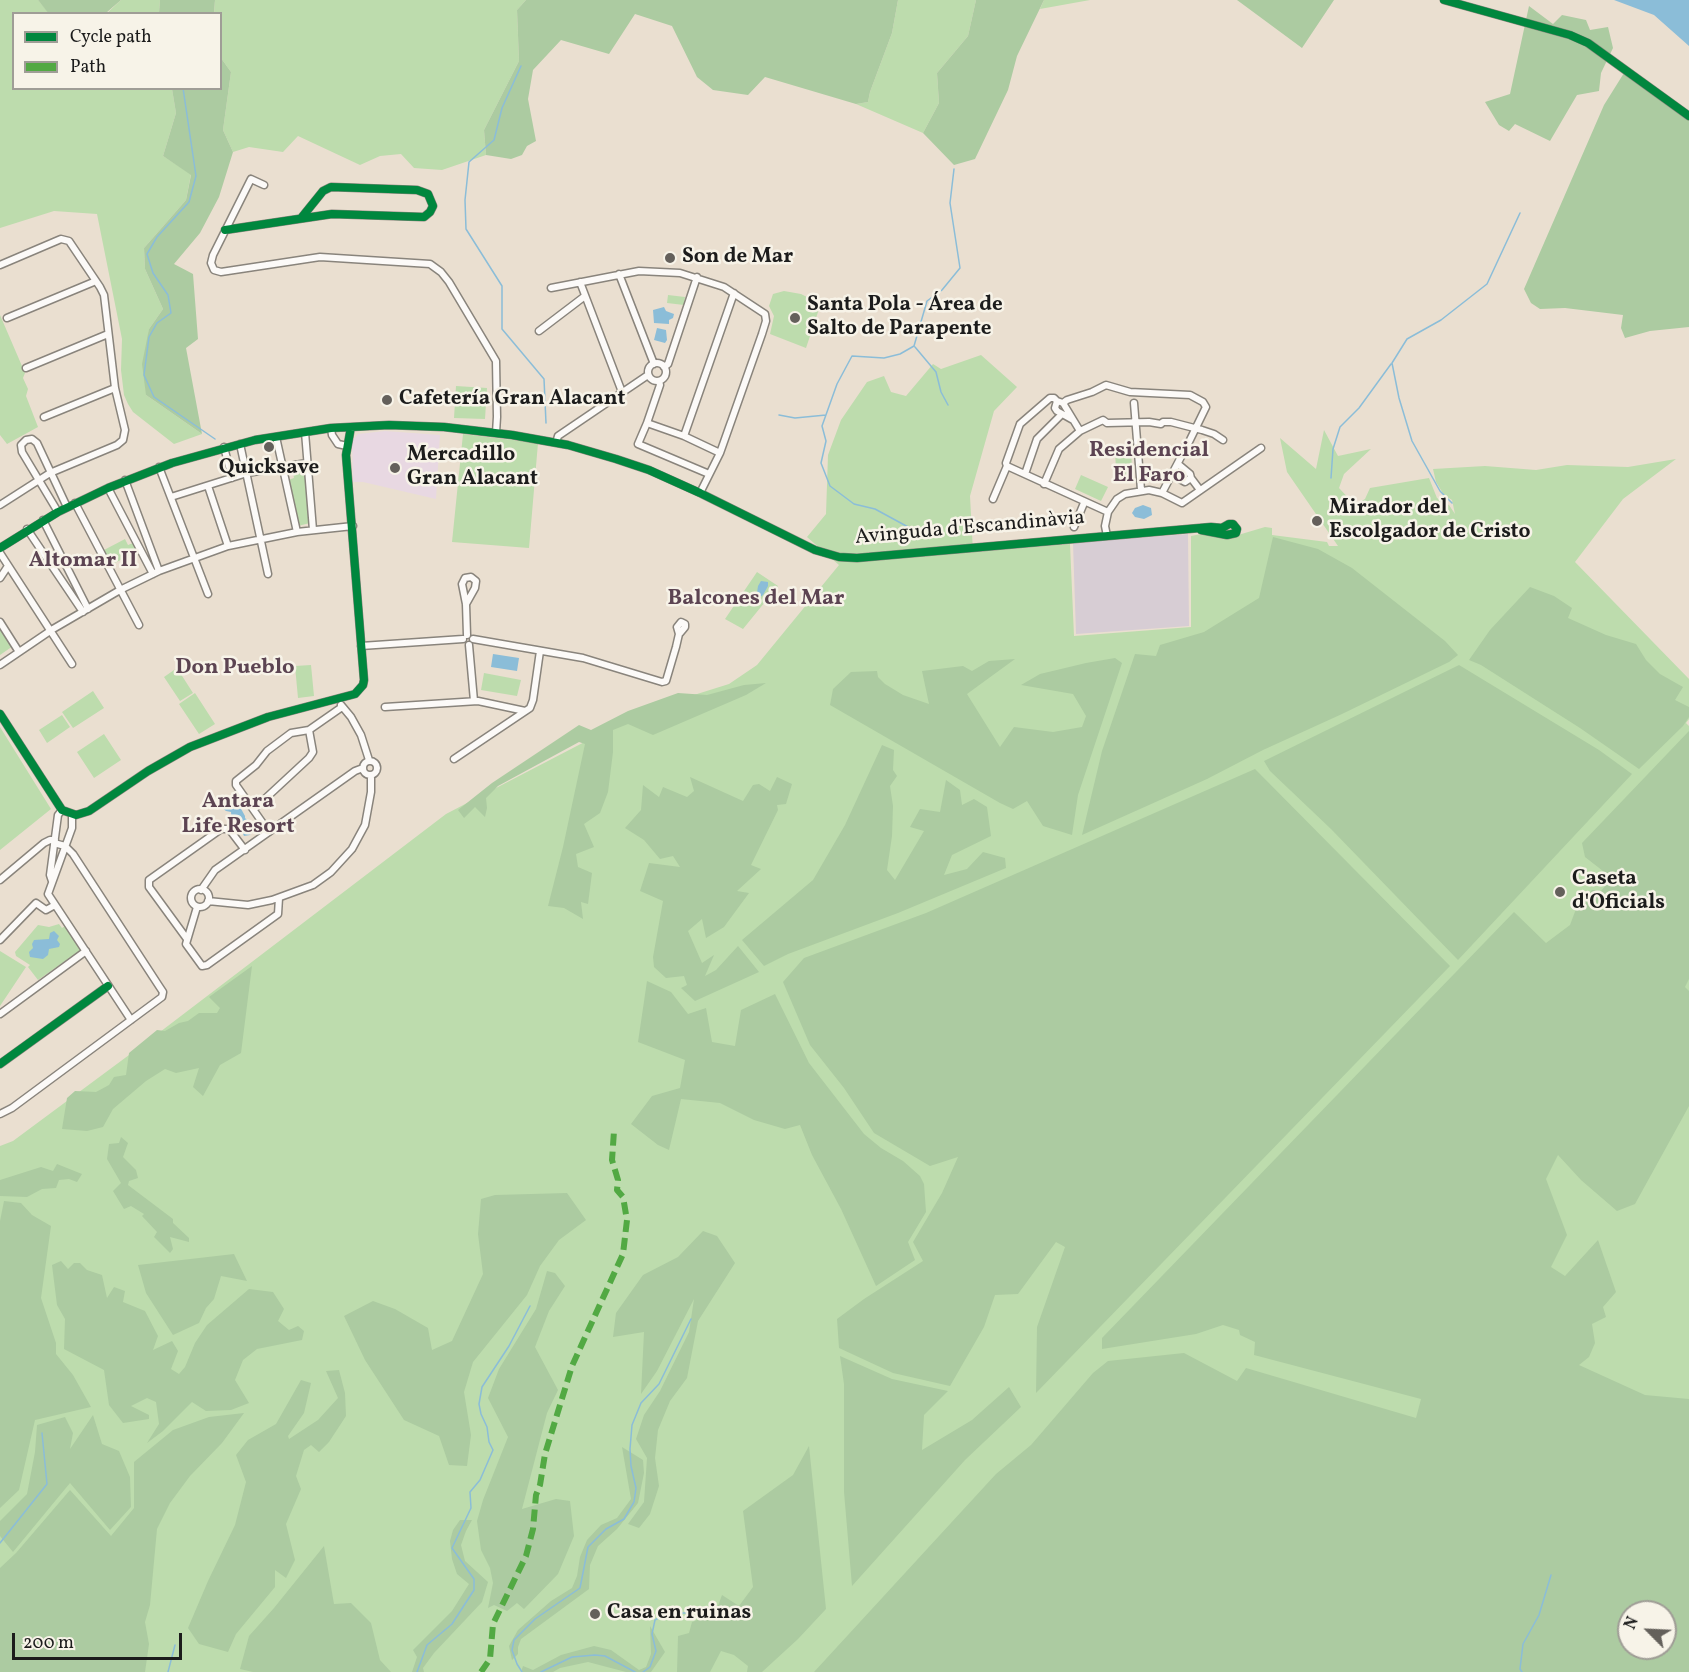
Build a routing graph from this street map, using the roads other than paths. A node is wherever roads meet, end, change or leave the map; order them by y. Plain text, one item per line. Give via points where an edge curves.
1 (1444, 0) edge
2 (1689, 116) edge
3 (264, 185) dead end
4 (302, 217) junction
5 (225, 230) junction
6 (0, 265) edge
7 (619, 274) junction
8 (697, 277) junction
9 (96, 281) junction
10 (580, 282) junction
11 (551, 288) dead end
12 (734, 293) junction
13 (585, 296) junction
14 (7, 318) dead end
15 (539, 331) dead end
16 (108, 334) junction
17 (654, 364) junction
18 (664, 367) junction
19 (26, 368) dead end
20 (648, 375) junction
21 (659, 381) junction
22 (115, 388) junction
23 (622, 392) junction
24 (1060, 402) junction
25 (1134, 403) dead end
26 (1061, 415) junction
27 (44, 417) dead end
28 (1073, 420) junction
29 (647, 423) junction
30 (1135, 423) junction
31 (351, 427) junction
32 (331, 428) junction
33 (1195, 429) junction
34 (1080, 431) junction
35 (305, 432) junction
36 (496, 433) junction
37 (684, 436) junction
38 (276, 437) junction
39 (1223, 440) dead end
40 (556, 443) junction
41 (240, 444) junction
42 (347, 446) junction
43 (224, 447) junction
44 (1261, 448) dead end
45 (720, 453) junction
46 (307, 463) junction
47 (281, 464) junction
48 (1178, 465) junction
49 (1007, 466) junction
50 (159, 467) junction
51 (230, 469) junction
52 (246, 470) junction
53 (50, 473) junction
54 (709, 474) junction
55 (1025, 474) junction
56 (232, 478) junction
57 (1178, 478) dead end
58 (1191, 478) junction
59 (38, 480) junction
60 (125, 480) junction
61 (1044, 483) junction
62 (208, 486) junction
63 (108, 488) junction
64 (1141, 490) junction
65 (1200, 490) junction
66 (700, 493) junction
67 (1162, 493) junction
68 (171, 497) junction
69 (993, 499) dead end
70 (1084, 502) junction
71 (75, 503) junction
72 (0, 505) edge
73 (67, 507) junction
74 (58, 512) junction
75 (1108, 512) junction
76 (43, 520) junction
77 (353, 526) junction
78 (1074, 527) dead end
79 (27, 529) junction
80 (313, 530) junction
81 (1201, 530) junction
82 (297, 532) junction
83 (1107, 536) junction
84 (260, 538) junction
85 (228, 546) junction
86 (0, 548) edge
87 (0, 554) edge
88 (195, 558) junction
89 (8, 566) junction
90 (156, 573) junction
91 (268, 574) dead end
92 (0, 578) edge
93 (120, 590) junction
94 (208, 594) dead end
95 (466, 604) dead end
96 (85, 610) junction
97 (0, 622) edge
98 (139, 625) dead end
99 (51, 631) junction
100 (679, 634) dead end
101 (465, 637) junction
102 (471, 642) junction
103 (361, 646) junction
104 (540, 651) junction
105 (19, 652) junction
106 (72, 664) dead end
107 (0, 665) edge
108 (339, 699) junction
109 (474, 701) junction
110 (342, 707) junction
111 (385, 707) dead end
112 (525, 711) junction
113 (0, 714) edge
114 (309, 730) junction
115 (454, 759) dead end
116 (369, 760) junction
117 (363, 768) junction
118 (371, 775) junction
119 (254, 809) junction
120 (62, 810) junction
121 (72, 815) junction
122 (269, 832) junction
123 (55, 841) junction
124 (65, 846) junction
125 (245, 849) junction
126 (0, 880) edge
127 (52, 881) junction
128 (201, 890) junction
129 (279, 898) junction
130 (208, 901) junction
131 (55, 905) junction
132 (197, 907) junction
133 (187, 939) junction
134 (0, 940) edge
135 (86, 951) junction
136 (108, 986) junction
137 (0, 1014) edge
138 (131, 1020) junction
139 (0, 1064) edge
140 (0, 1114) edge

1 - 2 street via 1570,34
3 - 5 street via 251,179
4 - 4 street via 323,191 332,187 417,190 428,194 433,206 424,217
4 - 5 street
5 - 36 street via 211,263 214,270 221,272 320,257 416,262 430,264 441,272 495,361
6 - 9 street via 65,238
7 - 8 street via 661,271
7 - 10 street
7 - 17 street
8 - 12 street
8 - 18 street
9 - 14 street
9 - 16 street via 104,295
10 - 11 street
10 - 13 street
12 - 37 street
12 - 45 street via 766,317
13 - 15 street
13 - 23 street
16 - 19 street
16 - 22 street
17 - 18 street
17 - 20 street
18 - 21 street via 666,375
20 - 21 street
20 - 23 street
21 - 29 street
22 - 27 street
22 - 53 street via 125,430 123,440
23 - 40 street via 558,436
24 - 26 street via 1055,408
24 - 28 street
24 - 33 street via 1106,385 1130,392 1190,395 1206,407
24 - 49 street via 1050,398 1020,424
25 - 30 street
26 - 28 street
26 - 55 street via 1037,440
28 - 34 street
29 - 37 street
29 - 54 street via 638,444
30 - 33 street via 1171,422
30 - 34 street via 1103,420
30 - 64 street
31 - 32 street, Avinguda d'Escandinàvia
31 - 36 street, Avinguda d'Escandinàvia via 444,427
31 - 42 street
32 - 35 street, Avinguda d'Escandinàvia
32 - 42 street via 338,444
33 - 39 street
33 - 48 street via 1182,449
34 - 61 street via 1059,449
35 - 38 street, Avinguda d'Escandinàvia
35 - 46 street
36 - 40 street, Avinguda d'Escandinàvia
37 - 45 street
38 - 41 street, Avinguda d'Escandinàvia
38 - 47 street
40 - 66 street, Avinguda d'Escandinàvia via 649,470
41 - 43 street, Avinguda d'Escandinàvia
41 - 52 street
42 - 77 street
43 - 50 street, Avinguda d'Escandinàvia
43 - 51 street
44 - 65 street
45 - 54 street
46 - 47 street
46 - 80 street
47 - 52 street
47 - 82 street
48 - 58 street
48 - 67 street
49 - 55 street
49 - 69 street
50 - 60 street, Avinguda d'Escandinàvia
50 - 68 street
51 - 52 street
51 - 56 street
52 - 56 street
52 - 84 street
53 - 59 street
53 - 59 street via 38,443 26,440 21,445 22,452
53 - 73 street
54 - 66 street
55 - 61 street
56 - 62 street
57 - 58 street via 1185,482
58 - 65 street
59 - 72 street
59 - 74 street
60 - 63 street, Avinguda d'Escandinàvia
60 - 90 street
61 - 70 street
62 - 68 street
62 - 85 street
63 - 71 street, Avinguda d'Escandinàvia
63 - 90 street
64 - 67 street
64 - 75 street via 1117,499
65 - 67 street via 1182,502
66 - 83 street, Avinguda d'Escandinàvia via 815,550 839,557
68 - 88 street
70 - 75 street
70 - 78 street
71 - 73 street, Avinguda d'Escandinàvia
71 - 93 street
73 - 74 street, Avinguda d'Escandinàvia
74 - 76 street, Avinguda d'Escandinàvia
75 - 83 street
76 - 79 street, Avinguda d'Escandinàvia
76 - 96 street
77 - 80 street
77 - 103 street
79 - 86 street, Avinguda d'Escandinàvia
79 - 96 street
80 - 82 street
81 - 81 street, Avinguda d'Escandinàvia via 1227,535 1238,529 1233,524
81 - 83 street, Avinguda d'Escandinàvia
82 - 84 street
84 - 85 street
84 - 91 street
85 - 88 street
87 - 89 street
88 - 90 street
88 - 94 street
89 - 92 street
89 - 99 street
90 - 93 street
93 - 96 street
93 - 98 street
95 - 101 street
96 - 99 street
97 - 105 street
99 - 105 street
99 - 106 street
100 - 104 street via 666,681 662,682 583,658
101 - 102 street via 472,636
101 - 103 street
102 - 104 street
102 - 109 street
103 - 108 street via 363,686 355,694
104 - 112 street via 533,700
105 - 107 street
108 - 110 street
108 - 121 street via 268,717 190,747 88,811
109 - 111 street
109 - 112 street
110 - 114 street
110 - 116 street via 361,735
112 - 115 street
113 - 120 street
114 - 119 street via 313,752 309,758
114 - 119 street via 291,733 236,781
116 - 117 street
116 - 118 street via 378,767
117 - 118 street
117 - 122 street
118 - 129 street via 365,825 352,849 314,885
119 - 122 street
120 - 121 street
120 - 123 street
121 - 124 street
122 - 125 street
123 - 124 street
123 - 126 street via 44,843
123 - 127 street
124 - 127 street
124 - 138 street via 163,992 154,1005
125 - 128 street via 215,870
125 - 133 street via 229,829 221,829 149,880 149,887
127 - 131 street via 48,894
128 - 130 street via 208,894
128 - 132 street via 192,896
129 - 130 street via 248,905
129 - 133 street via 278,914 207,965 198,962 186,944
130 - 132 street
131 - 134 street via 46,910 36,903
131 - 135 street
132 - 133 street
135 - 136 street
135 - 137 street
136 - 138 street
136 - 139 street
138 - 140 street

